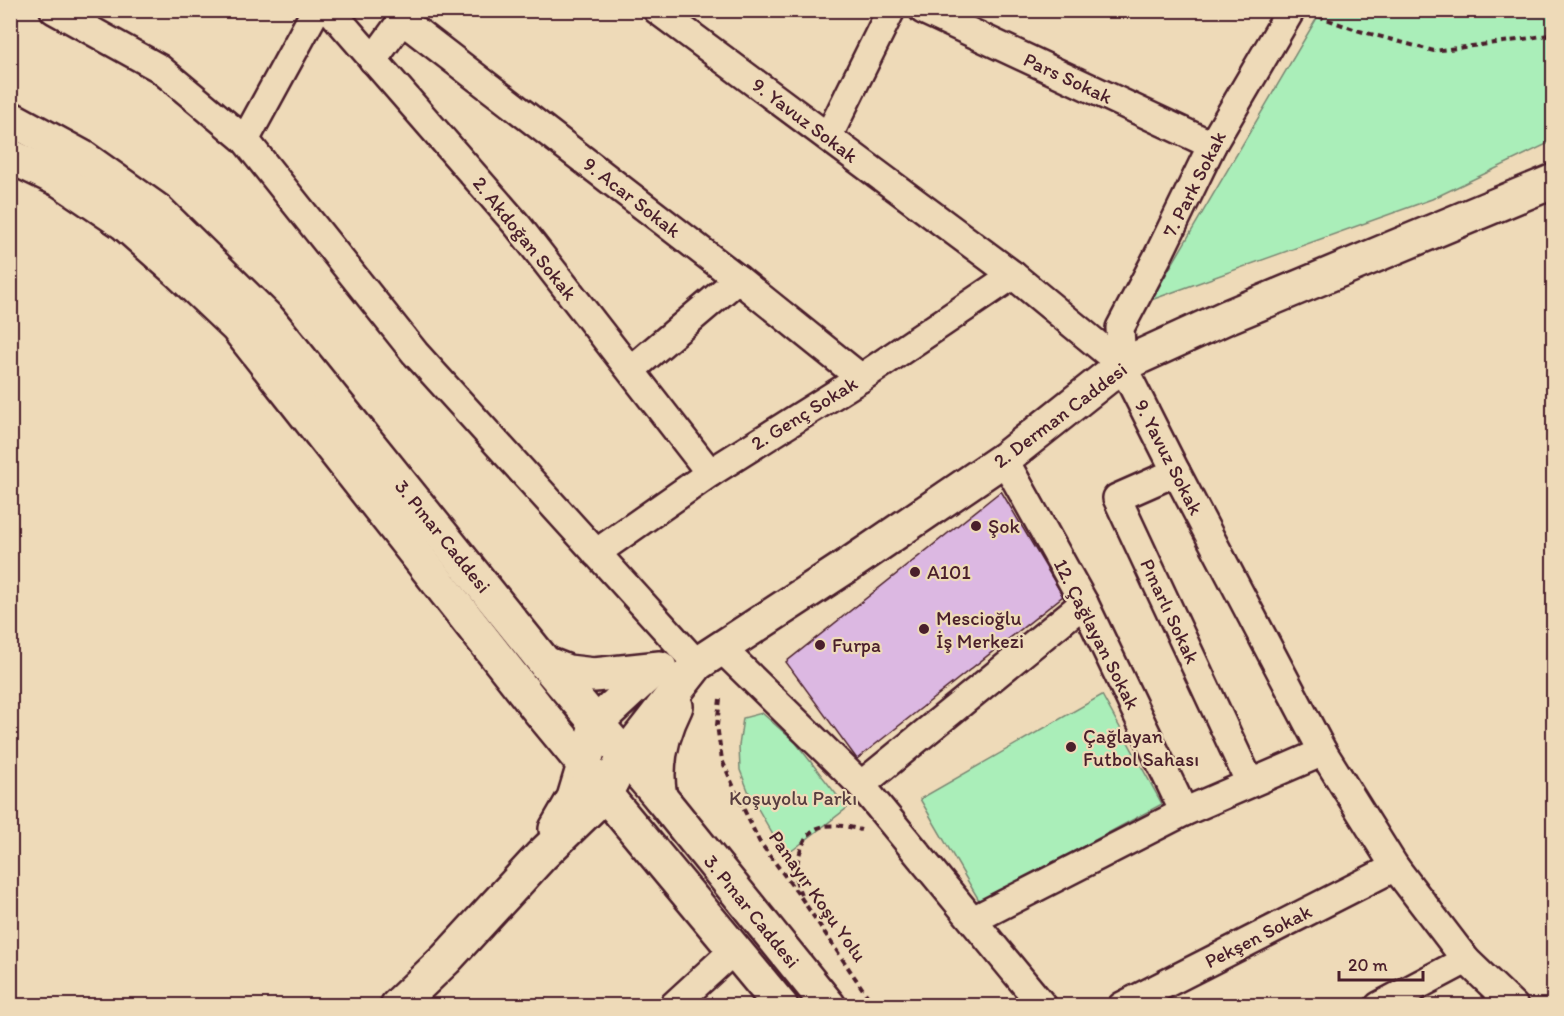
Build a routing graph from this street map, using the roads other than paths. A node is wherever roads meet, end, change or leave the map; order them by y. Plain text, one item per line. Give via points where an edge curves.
1 (54, 10) edge
2 (316, 10) edge
3 (330, 10) edge
4 (657, 10) edge
5 (891, 10) edge
6 (923, 10) edge
7 (1303, 13) edge
8 (404, 15) edge
9 (373, 60) junction
10 (10, 118) edge
11 (828, 137) junction
12 (245, 140) junction
13 (1212, 145) junction
14 (10, 156) edge
15 (1554, 181) edge
16 (1013, 275) junction
17 (738, 279) junction
18 (1122, 364) junction
19 (631, 370) junction
20 (861, 378) junction
21 (1004, 459) junction
22 (1176, 472) junction
23 (710, 473) junction
24 (596, 552) junction
25 (1084, 603) junction
26 (709, 656) junction
27 (545, 663) junction
28 (654, 669) junction
29 (597, 723) junction
30 (1323, 752) junction
31 (625, 756) junction
32 (585, 766) junction
33 (1250, 783) junction
34 (861, 785) junction
35 (605, 794) junction
36 (660, 797) junction
37 (1184, 812) junction
38 (541, 856) junction
39 (1395, 867) junction
40 (973, 920) junction
41 (735, 949) junction
42 (1466, 960) junction
43 (397, 1005) edge
44 (673, 1005) edge
45 (781, 1005) edge
46 (829, 1005) edge
47 (1043, 1005) edge
48 (1122, 1005) edge
49 (1379, 1005) edge
50 (1515, 1005) edge

1 - 12 street via 159,68
2 - 12 street
3 - 9 street, 2. Akdoğan Sokak
4 - 11 street, 9. Yavuz Sokak
5 - 11 street
6 - 13 street, Pars Sokak
7 - 13 street, 7. Park Sokak
8 - 9 street
8 - 17 street, 9. Acar Sokak
9 - 19 street, 2. Akdoğan Sokak via 518,226
10 - 27 main road, 3. Pınar Caddesi via 82,157 158,211 269,320
11 - 16 street, 9. Yavuz Sokak
12 - 24 street via 415,353
13 - 18 street, 7. Park Sokak via 1120,328
14 - 32 main road, 3. Pınar Caddesi via 60,180 124,223 237,327
15 - 18 main road, 2. Derman Caddesi
16 - 18 street, 9. Yavuz Sokak
16 - 20 street, 2. Genç Sokak
17 - 19 street
17 - 20 street, 9. Acar Sokak
18 - 21 main road, 2. Derman Caddesi
18 - 22 street, 9. Yavuz Sokak
19 - 23 street, 2. Akdoğan Sokak
20 - 23 street, 2. Genç Sokak
21 - 25 street, 12. Çağlayan Sokak
21 - 26 main road, 2. Derman Caddesi
22 - 30 street, 9. Yavuz Sokak
22 - 33 street, Pınarlı Sokak via 1117,498
23 - 24 street, 2. Genç Sokak
24 - 26 street
25 - 34 street
25 - 37 street, 12. Çağlayan Sokak
26 - 28 main road
26 - 31 main road
26 - 34 street
26 - 36 main road via 670,719 660,754
27 - 28 main road via 568,672 594,675
27 - 29 main road, 3. Pınar Caddesi
28 - 29 main road
29 - 31 main road, 3. Pınar Caddesi
29 - 32 main road
30 - 33 street
30 - 39 street, 9. Yavuz Sokak
31 - 35 main road
31 - 36 main road, 3. Pınar Caddesi
32 - 35 main road, 3. Pınar Caddesi
32 - 38 main road via 574,798
33 - 37 street
34 - 40 street
35 - 38 main road
35 - 41 main road, 3. Pınar Caddesi
36 - 46 main road, 3. Pınar Caddesi
37 - 40 street
38 - 43 main road via 446,959
39 - 42 street, 9. Yavuz Sokak
39 - 48 street, Pekşen Sokak
40 - 47 street
41 - 44 street
41 - 45 main road, 3. Pınar Caddesi
42 - 49 street
42 - 50 street, 9. Yavuz Sokak

